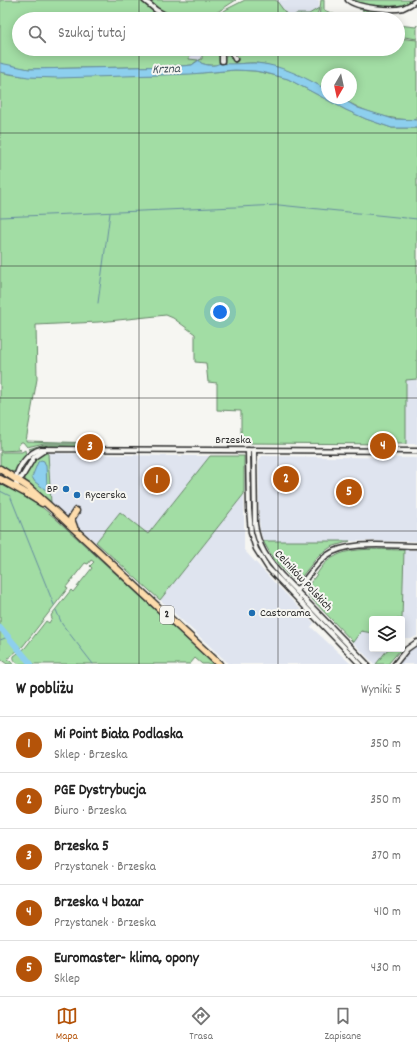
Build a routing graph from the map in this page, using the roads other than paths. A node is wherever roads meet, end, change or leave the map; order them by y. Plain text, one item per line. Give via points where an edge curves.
1 (144, 0) edge
2 (348, 0) edge
3 (417, 0) edge
4 (160, 12) edge
5 (234, 56) edge
6 (235, 59) dead end
7 (248, 450) junction
8 (254, 450) junction
9 (417, 451) edge
10 (0, 470) edge
11 (0, 479) edge
12 (17, 480) junction
13 (8, 483) junction
14 (18, 488) junction
15 (76, 511) dead end
16 (70, 526) junction
17 (254, 532) junction
18 (78, 534) junction
19 (417, 546) edge
20 (297, 591) junction
21 (293, 594) junction
22 (417, 642) edge
23 (219, 664) edge
24 (360, 664) edge
25 (367, 664) edge
26 (395, 664) edge

1 - 4 street
2 - 3 street via 360,6 396,9
5 - 6 street
7 - 8 street, Brzeska
7 - 12 street, Brzeska via 48,448 34,457
7 - 17 street, Celników Polskich via 249,509
8 - 9 street, Brzeska
8 - 17 street, Celników Polskich
10 - 12 highway, 2
11 - 13 highway, 2
12 - 13 street
12 - 14 street
12 - 16 highway, 2 via 40,497
13 - 14 highway, 2
14 - 16 highway, 2
15 - 18 highway via 71,522
16 - 18 highway, 2
17 - 20 street, Celników Polskich via 266,556
17 - 21 street, Celników Polskich via 256,549 262,559
18 - 23 highway, 2
19 - 20 street via 356,546 336,550 322,559
20 - 21 street
20 - 25 street, Celników Polskich
21 - 24 street, Celników Polskich
22 - 26 street via 407,649

